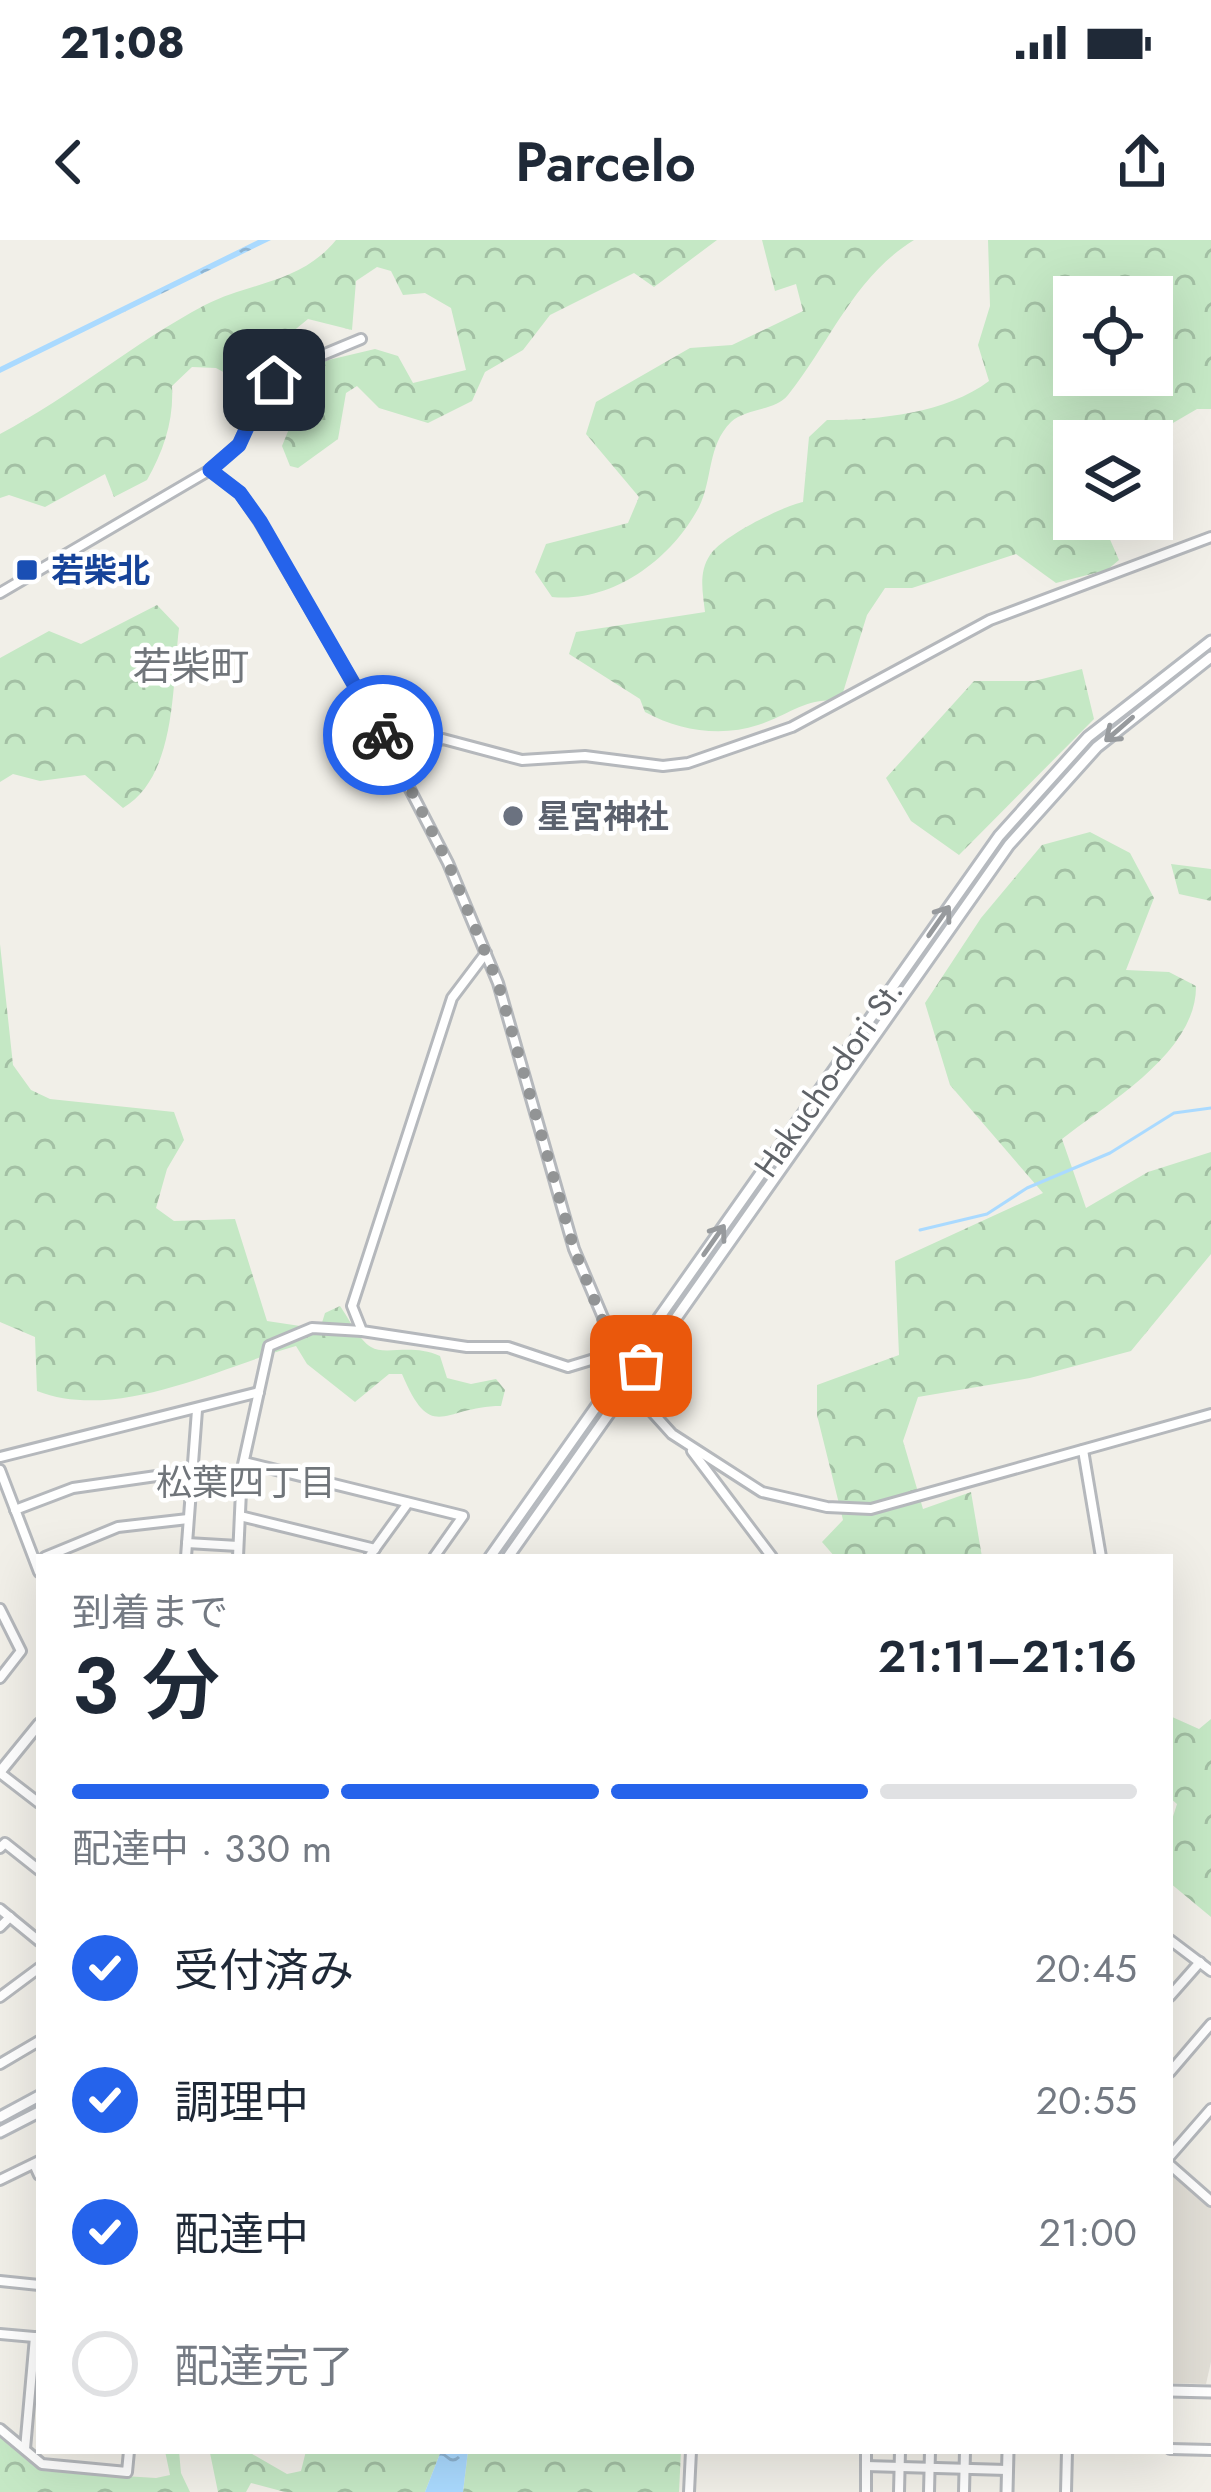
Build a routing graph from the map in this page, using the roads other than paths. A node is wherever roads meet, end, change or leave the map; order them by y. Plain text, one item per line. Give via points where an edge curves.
1 (361, 339) dead end
2 (210, 470) junction
3 (1211, 537) edge
4 (0, 593) edge
5 (1211, 641) edge
6 (1211, 657) edge
7 (394, 757) junction
8 (486, 952) junction
9 (362, 1331) junction
10 (614, 1353) junction
11 (622, 1370) junction
12 (628, 1384) junction
13 (259, 1392) junction
14 (196, 1410) junction
15 (1211, 1414) edge
16 (687, 1445) junction
17 (1083, 1450) junction
18 (0, 1456) edge
19 (244, 1462) junction
20 (0, 1471) edge
21 (191, 1471) junction
22 (408, 1502) junction
23 (15, 1510) junction
24 (240, 1516) junction
25 (188, 1519) junction
26 (187, 1543) junction
27 (238, 1552) edge
28 (372, 1553) edge
29 (37, 1554) edge
30 (52, 1554) edge
31 (186, 1554) edge
32 (436, 1554) edge
33 (492, 1554) edge
34 (510, 1554) edge
35 (770, 1554) edge
36 (1101, 1554) edge
37 (0, 1609) edge
38 (0, 1678) edge
39 (36, 1728) edge
40 (0, 1773) edge
41 (36, 1800) edge
42 (0, 1848) edge
43 (36, 1868) edge
44 (0, 1909) edge
45 (10, 1917) junction
46 (0, 1927) edge
47 (36, 1939) edge
48 (1173, 1942) edge
49 (1200, 1962) junction
50 (36, 1970) edge
51 (1211, 1971) edge
52 (1173, 1993) edge
53 (0, 1997) edge
54 (1211, 2024) edge
55 (36, 2043) edge
56 (0, 2064) edge
57 (1173, 2068) edge
58 (36, 2098) edge
59 (1211, 2109) edge
60 (36, 2114) edge
61 (0, 2117) edge
62 (0, 2132) edge
63 (1173, 2156) edge
64 (36, 2162) edge
65 (1173, 2163) edge
66 (0, 2180) edge
67 (1209, 2195) edge
68 (0, 2281) edge
69 (36, 2285) edge
70 (0, 2334) edge
71 (36, 2337) edge
72 (36, 2346) edge
73 (1173, 2391) edge
74 (1211, 2391) edge
75 (0, 2429) edge
76 (1173, 2449) edge
77 (25, 2450) junction
78 (1211, 2450) edge
79 (77, 2454) edge
80 (129, 2454) edge
81 (692, 2454) edge
82 (866, 2454) edge
83 (900, 2454) edge
84 (930, 2454) edge
85 (964, 2454) edge
86 (1008, 2454) edge
87 (1067, 2454) edge
88 (866, 2466) junction
89 (899, 2467) junction
90 (75, 2468) junction
91 (929, 2468) junction
92 (965, 2468) junction
93 (1007, 2470) junction
94 (689, 2492) edge
95 (866, 2492) edge
96 (898, 2492) edge
97 (929, 2492) edge
98 (964, 2492) edge
99 (1007, 2492) edge
100 (1066, 2492) edge

1 - 2 street via 265,388 239,445
2 - 4 street
2 - 7 street via 260,521
3 - 7 street via 990,620 792,727 688,763 522,760 443,739
11 -> 5 main road, Hakucho-dori St. via 999,836 1088,737
6 -> 12 main road, Hakucho-dori St. via 1097,747 1010,845
7 - 8 street
8 - 9 street via 452,998 358,1273 352,1306
8 - 10 street via 574,1249
9 - 10 street via 508,1347 568,1367
9 - 13 street via 312,1328 269,1346
10 - 11 street
11 - 12 street
11 - 33 main road, Hakucho-dori St.
12 - 16 street
12 - 34 main road, Hakucho-dori St.
13 - 14 street
13 - 19 street
14 - 18 street
14 - 21 street
15 - 17 street
16 - 17 street via 762,1492 852,1509 889,1507
16 - 35 street
17 - 36 street
19 - 22 street
19 - 24 street
20 - 23 street
21 - 23 street via 73,1487
21 - 25 street
22 - 28 street
22 - 32 street via 463,1516
23 - 29 street
24 - 27 street
24 - 28 street
25 - 26 street
25 - 30 street via 118,1527
26 - 27 street
26 - 31 street
37 - 38 street via 22,1651
39 - 40 main road
40 - 41 street
42 - 43 street via 5,1843
44 - 45 street
45 - 46 street
45 - 47 street
48 - 49 street
49 - 51 street
49 - 52 street
50 - 53 street
54 - 57 street
55 - 56 street
58 - 61 main road
59 - 63 street
60 - 62 main road
64 - 66 street
65 - 67 street
68 - 69 street
70 - 71 street
72 - 77 street
73 - 74 main road
75 - 77 street
76 - 78 street
77 - 90 street via 42,2464
79 - 90 street
80 - 90 street via 127,2472
81 - 94 street
82 - 88 street
83 - 89 street
84 - 91 street
85 - 92 street
86 - 93 main road
87 - 100 street
88 - 89 street
88 - 95 street
89 - 91 street
89 - 96 street
91 - 92 street
91 - 97 street
92 - 93 street
92 - 98 street
93 - 99 main road

